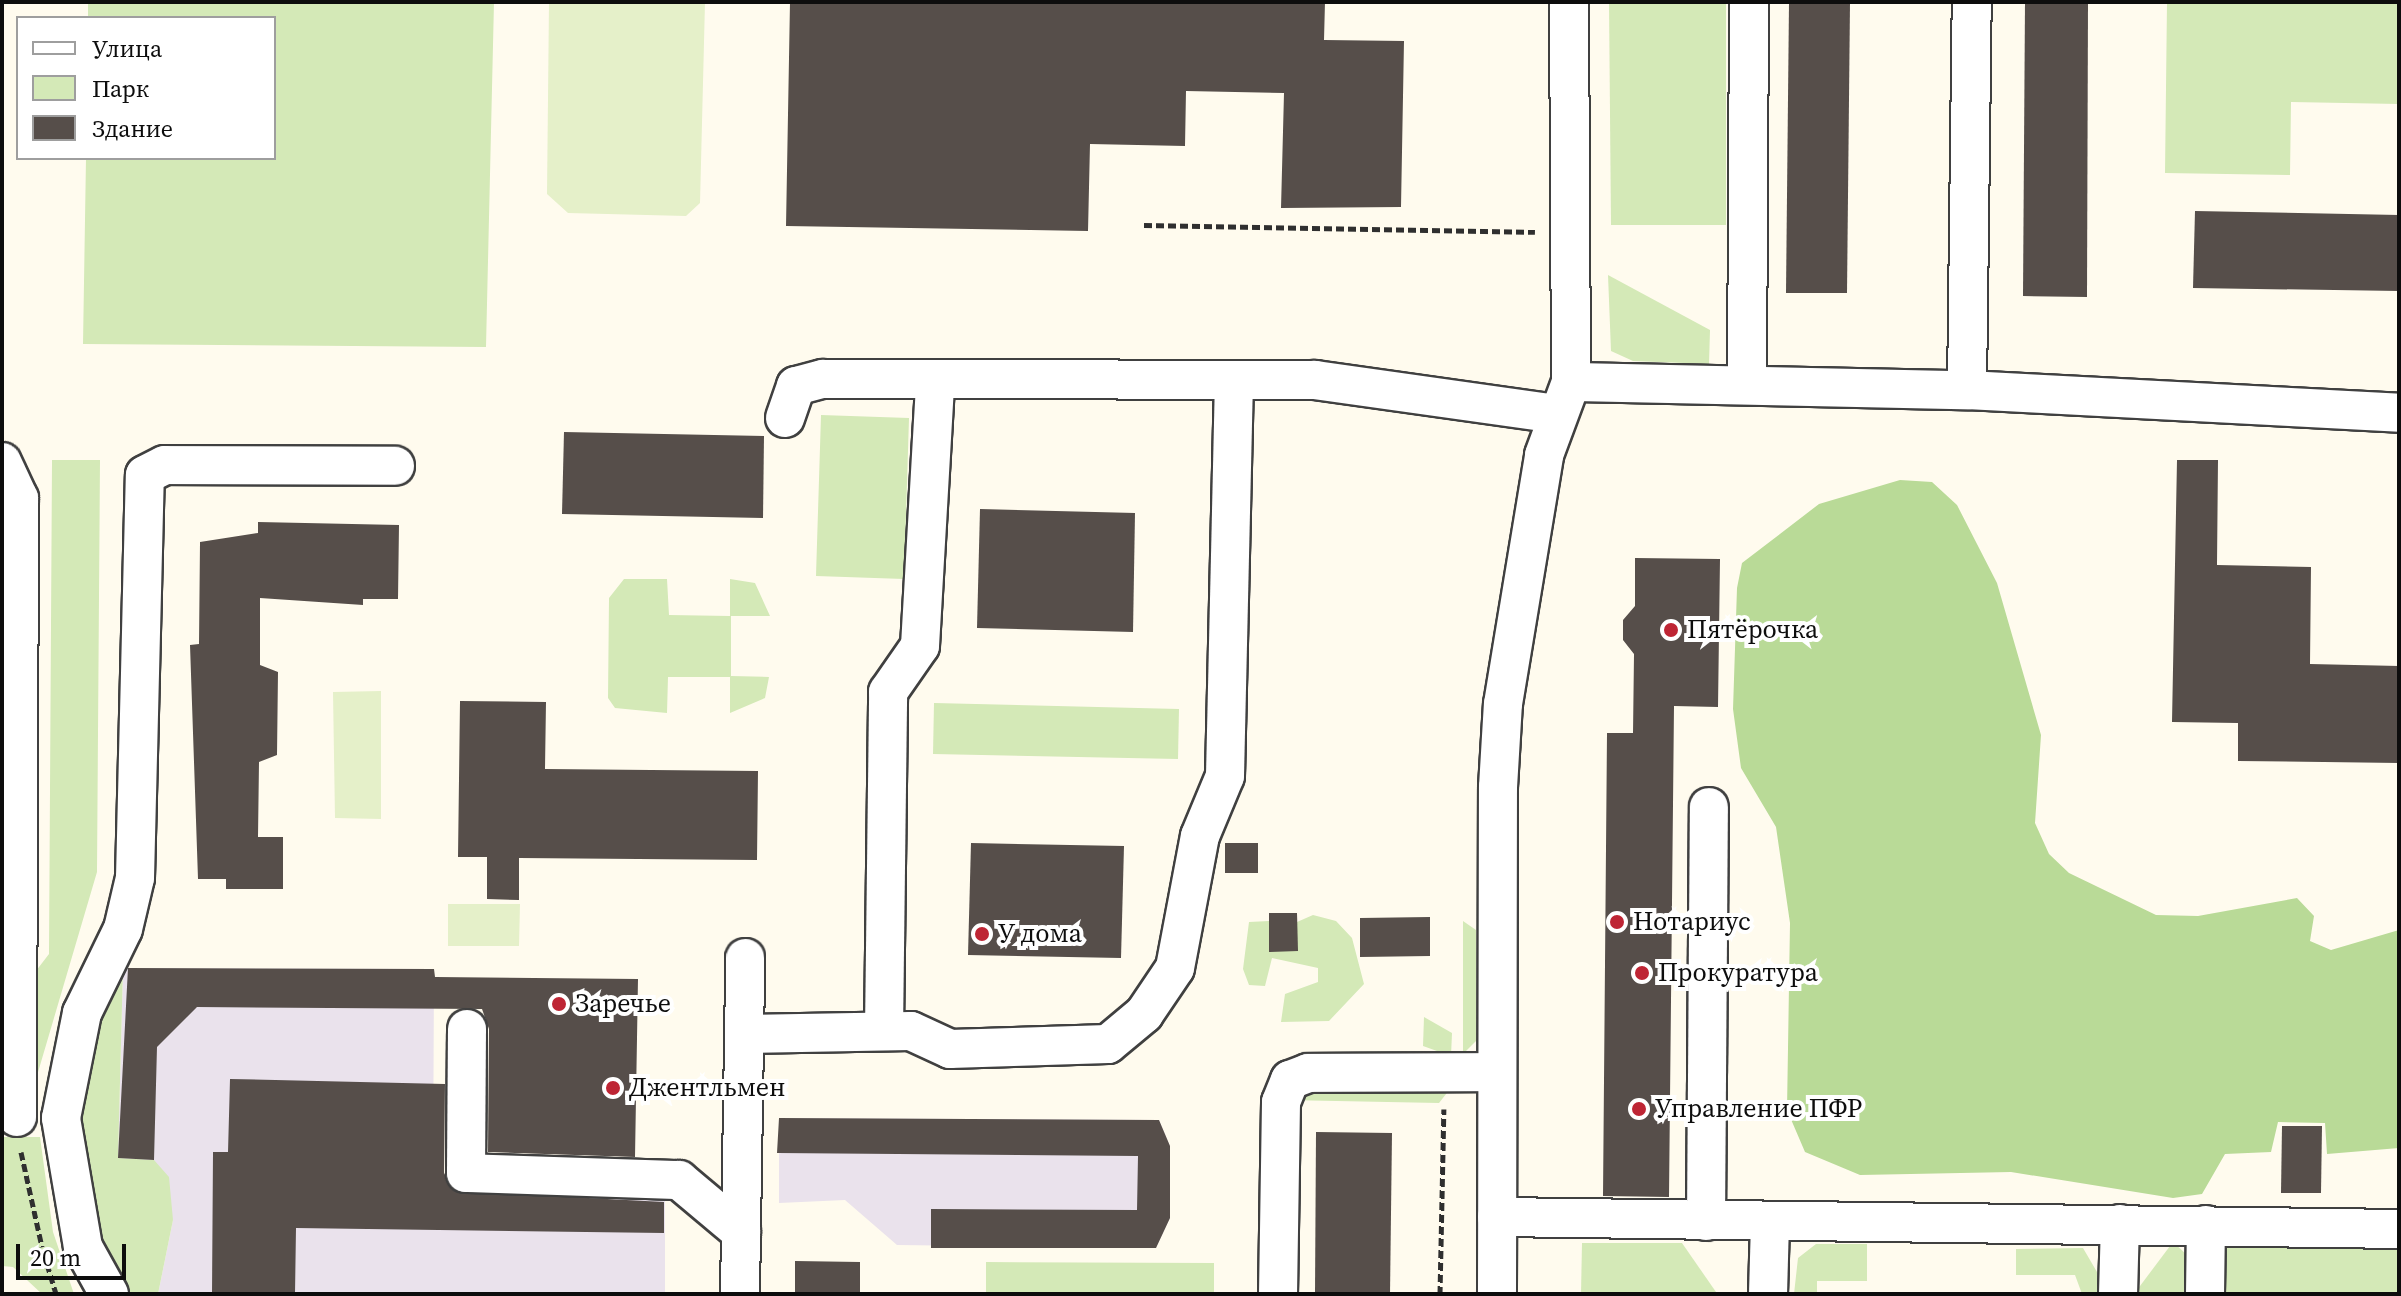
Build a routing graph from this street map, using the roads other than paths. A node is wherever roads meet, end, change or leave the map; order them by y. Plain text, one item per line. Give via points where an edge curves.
1 (1569, 2) edge
2 (1749, 2) edge
3 (1972, 2) edge
4 (1234, 382) junction
5 (935, 384) junction
6 (1747, 385) junction
7 (1967, 390) junction
8 (1564, 398) junction
9 (2399, 413) edge
10 (785, 418) dead end
11 (2, 462) edge
12 (395, 466) dead end
13 (1709, 807) dead end
14 (745, 958) dead end
15 (467, 1029) dead end
16 (884, 1031) junction
17 (745, 1034) junction
18 (1497, 1072) junction
19 (10, 1117) edge
20 (61, 1118) junction
21 (1497, 1217) junction
22 (1706, 1221) junction
23 (1770, 1222) junction
24 (2120, 1224) junction
25 (2206, 1225) junction
26 (2399, 1229) edge
27 (741, 1232) junction
28 (109, 1294) edge
29 (740, 1294) edge
30 (1278, 1294) edge
31 (1497, 1294) edge
32 (1768, 1294) edge
33 (2118, 1294) edge
34 (2205, 1294) edge

1 - 8 lane
2 - 6 lane
3 - 7 lane
4 - 5 lane
4 - 8 lane via 1315,380
4 - 16 lane via 1225,776 1200,836 1175,968 1144,1014 1108,1044 950,1049 911,1031
5 - 10 lane via 823,379 796,386
5 - 16 lane via 920,646 888,692
6 - 7 lane
6 - 8 lane
7 - 9 lane
8 - 18 lane via 1503,704
11 - 19 lane via 19,498
12 - 20 lane via 165,465 145,475 135,878 123,929 82,1013 65,1069
13 - 22 lane
14 - 17 lane
15 - 27 lane via 466,1173 679,1180
16 - 17 lane
17 - 27 lane
18 - 21 lane
18 - 30 lane via 1308,1073 1290,1080 1281,1102
19 - 20 lane
20 - 28 lane via 83,1247
21 - 22 lane
21 - 31 lane
22 - 23 lane
23 - 24 lane
23 - 32 lane
24 - 25 lane
24 - 33 lane
25 - 26 lane
25 - 34 lane
27 - 29 lane

